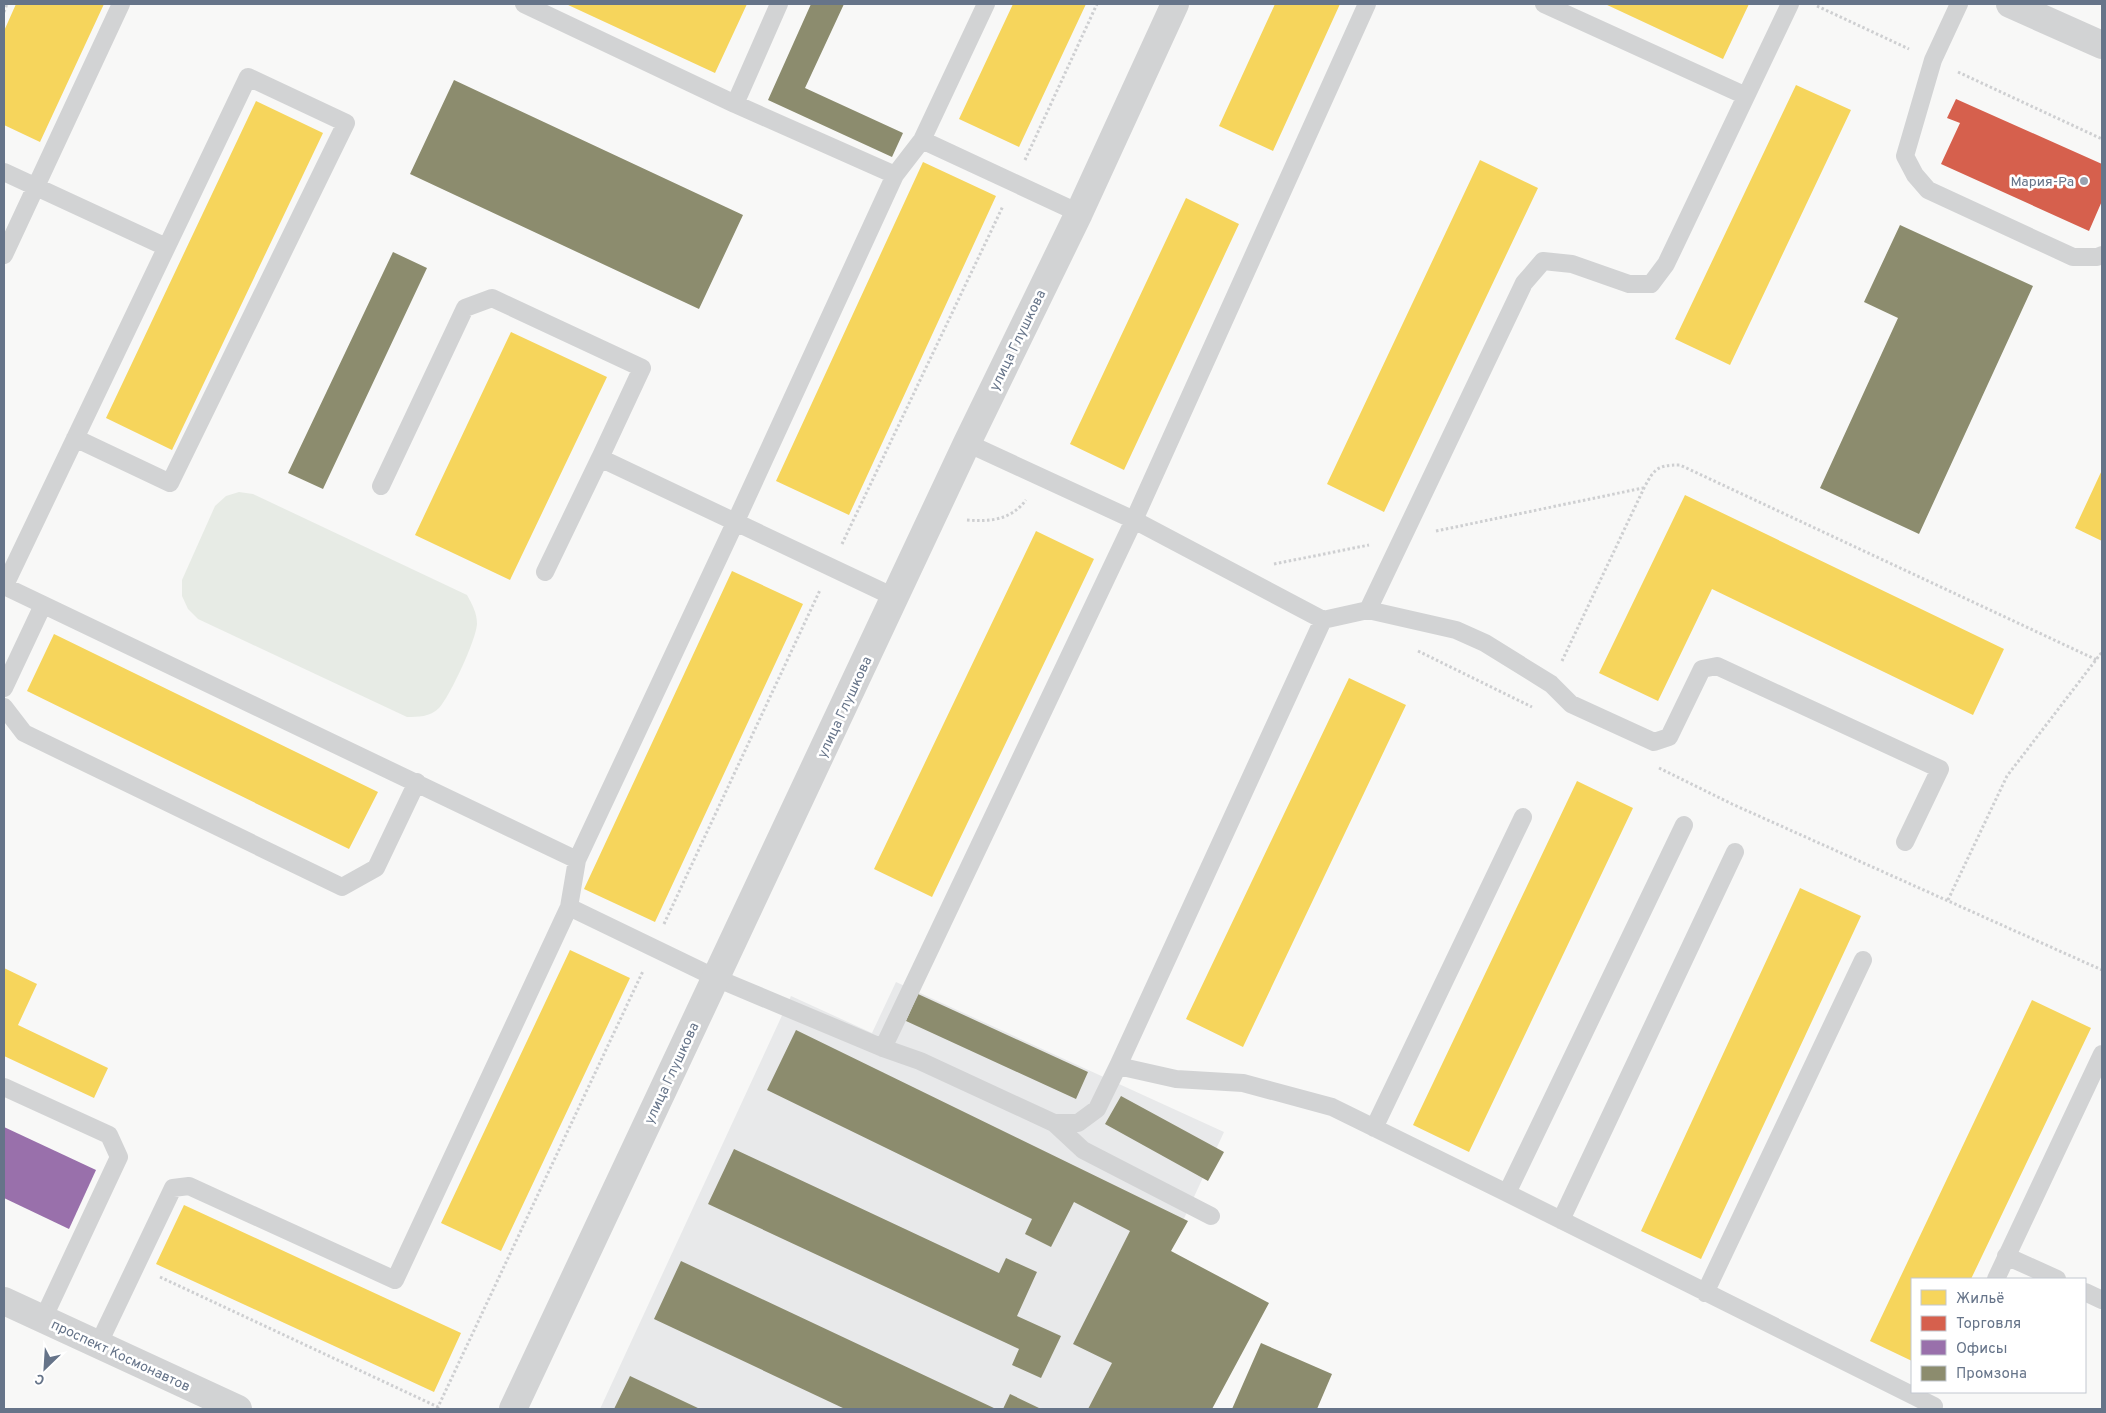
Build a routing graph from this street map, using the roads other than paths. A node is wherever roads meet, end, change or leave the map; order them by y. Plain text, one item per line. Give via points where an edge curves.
1 (121, 4) edge
2 (524, 4) edge
3 (779, 4) edge
4 (986, 4) edge
5 (1174, 4) edge
6 (1368, 4) edge
7 (1544, 4) edge
8 (1790, 4) edge
9 (1959, 4) edge
10 (2010, 4) edge
11 (2102, 45) edge
12 (1746, 96) junction
13 (735, 104) junction
14 (922, 140) junction
15 (4, 172) edge
16 (895, 175) junction
17 (36, 187) junction
18 (1079, 213) junction
19 (166, 247) junction
20 (4, 255) edge
21 (2102, 255) edge
22 (75, 438) junction
23 (968, 442) junction
24 (600, 458) junction
25 (381, 486) dead end
26 (1134, 520) junction
27 (736, 523) junction
28 (545, 572) dead end
29 (4, 587) edge
30 (896, 598) junction
31 (42, 605) junction
32 (1368, 610) junction
33 (1323, 620) junction
34 (4, 688) edge
35 (4, 707) edge
36 (417, 782) junction
37 (1523, 817) dead end
38 (1684, 825) dead end
39 (1905, 842) dead end
40 (1735, 852) dead end
41 (577, 860) junction
42 (569, 907) junction
43 (1863, 960) dead end
44 (716, 978) junction
45 (883, 1048) junction
46 (2102, 1054) edge
47 (1118, 1066) junction
48 (4, 1087) edge
49 (1054, 1123) junction
50 (1374, 1128) junction
51 (1507, 1193) junction
52 (1211, 1216) dead end
53 (1561, 1220) junction
54 (2006, 1256) junction
55 (1996, 1278) edge
56 (2055, 1278) edge
57 (2086, 1292) edge
58 (1705, 1293) junction
59 (2102, 1300) edge
60 (4, 1301) edge
61 (43, 1319) junction
62 (98, 1345) junction
63 (1911, 1390) edge
64 (1917, 1393) edge
65 (1936, 1402) edge
66 (238, 1409) edge
67 (513, 1409) edge

1 - 17 lane
2 - 13 lane
3 - 13 lane
4 - 14 lane
5 - 18 street, улица Глушкова
6 - 26 lane
7 - 12 lane
8 - 12 lane
9 - 21 lane via 1933,60 1905,156 1915,175 1928,190 2073,257
10 - 11 street
12 - 32 lane via 1666,264 1651,284 1629,284 1572,264 1543,261 1524,283
13 - 16 lane
14 - 16 lane
14 - 18 lane
15 - 17 lane
16 - 27 lane
17 - 19 lane
17 - 20 lane
18 - 23 street, улица Глушкова
19 - 22 lane
19 - 22 lane via 248,77 346,123 170,483
22 - 29 lane
23 - 26 lane
23 - 30 street, улица Глушкова
24 - 25 lane via 642,368 492,298 465,308
24 - 27 lane
24 - 28 lane
26 - 33 lane
26 - 45 lane
27 - 30 lane
27 - 41 lane
29 - 31 lane
30 - 44 street, улица Глушкова
31 - 34 lane
31 - 36 lane
32 - 33 lane
32 - 39 lane via 1456,630 1485,643 1551,684 1571,704 1654,742 1669,737 1702,669 1717,666 1940,769
33 - 47 lane
35 - 36 lane via 24,733 342,887 376,868
36 - 41 lane
37 - 50 lane
38 - 51 lane
40 - 53 lane
41 - 42 lane
42 - 44 lane
42 - 62 lane via 395,1280 189,1186 173,1188
43 - 58 lane
44 - 45 lane
44 - 67 street, улица Глушкова
45 - 49 lane via 920,1061
46 - 54 lane
47 - 49 lane via 1097,1109 1078,1123
47 - 50 lane via 1176,1078 1243,1083 1332,1107
48 - 61 lane via 109,1135 119,1157
49 - 52 lane via 1083,1150
50 - 51 lane
51 - 53 lane
53 - 58 lane
54 - 55 lane
54 - 56 lane
57 - 59 lane
58 - 63 lane
60 - 61 street, проспект Космонавтов
61 - 62 street, проспект Космонавтов
62 - 66 street, проспект Космонавтов
64 - 65 lane

